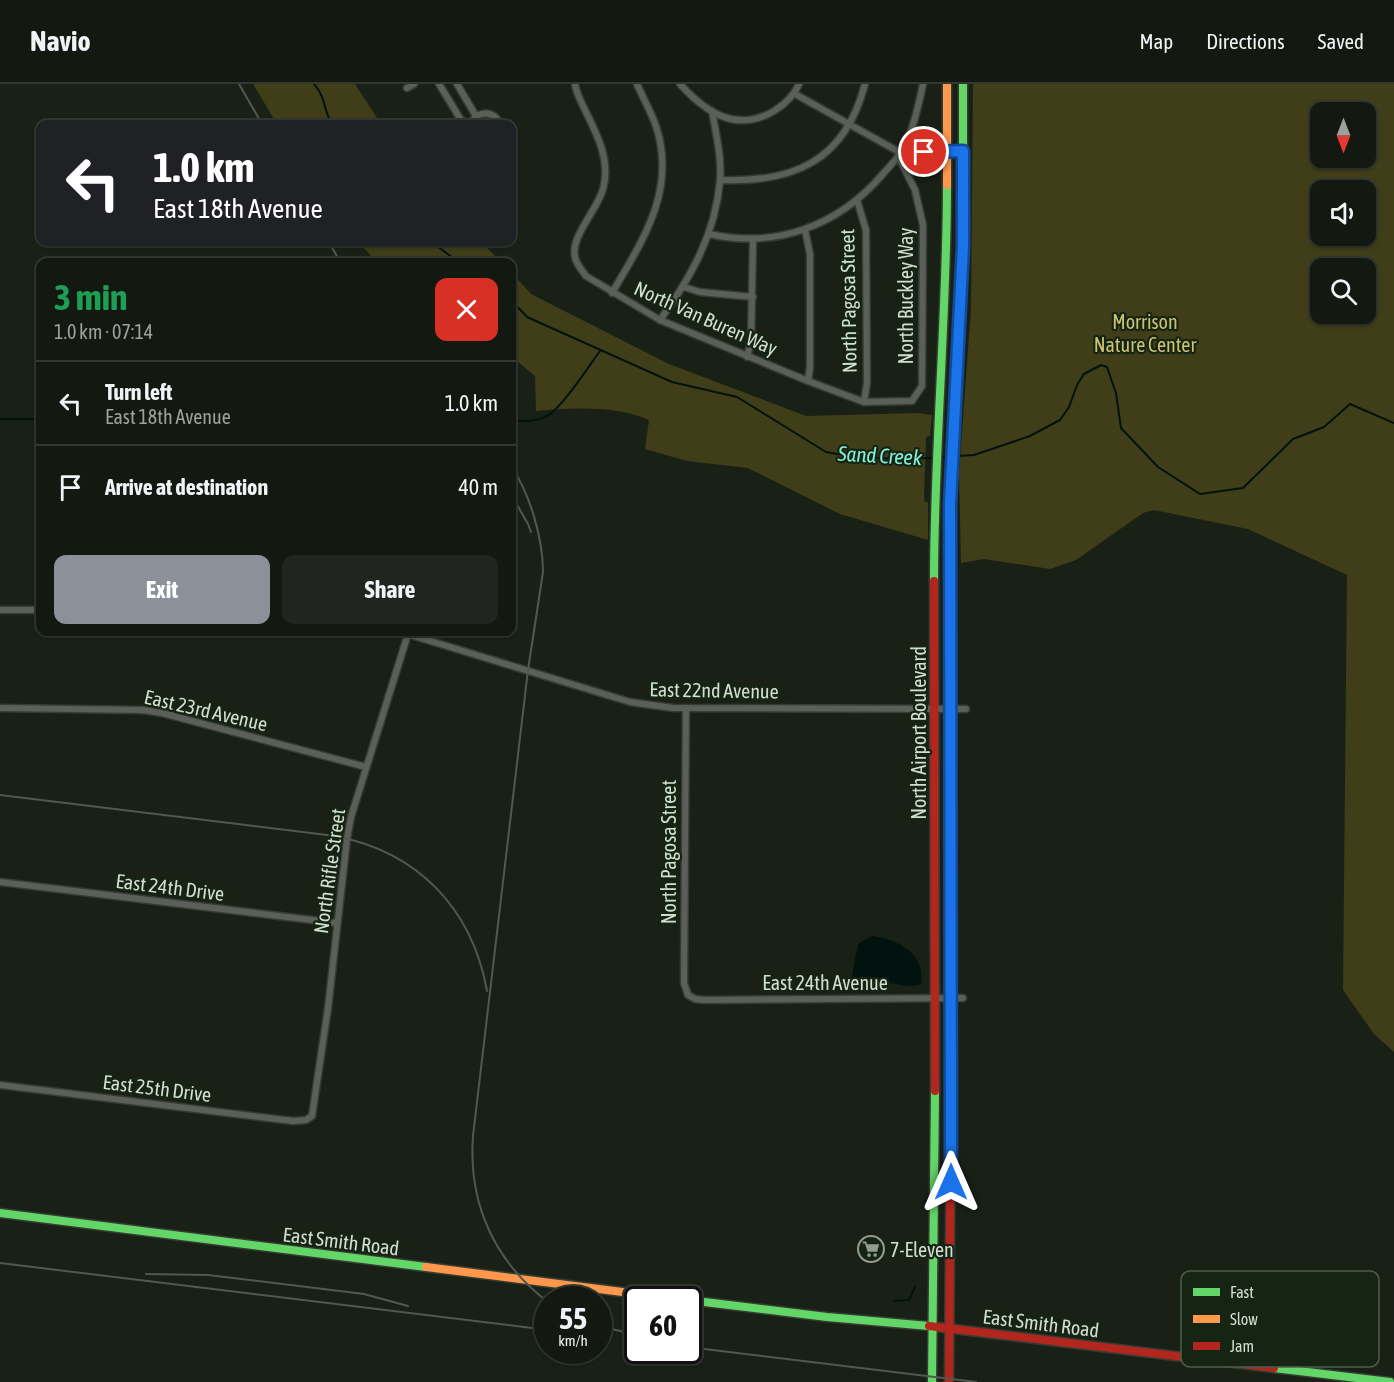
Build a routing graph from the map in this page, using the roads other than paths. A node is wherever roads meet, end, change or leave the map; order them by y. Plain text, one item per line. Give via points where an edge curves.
1 (439, 84) edge
2 (457, 84) edge
3 (574, 84) edge
4 (637, 84) edge
5 (680, 84) edge
6 (799, 84) edge
7 (865, 84) edge
8 (923, 84) edge
9 (947, 84) edge
10 (963, 84) edge
11 (795, 94) junction
12 (711, 111) junction
13 (476, 116) junction
14 (461, 120) edge
15 (472, 120) edge
16 (497, 120) edge
17 (849, 124) junction
18 (963, 151) junction
19 (948, 152) junction
20 (900, 154) junction
21 (720, 180) junction
22 (857, 200) junction
23 (805, 230) junction
24 (709, 234) junction
25 (753, 240) junction
26 (684, 287) junction
27 (612, 293) junction
28 (753, 297) junction
29 (660, 320) junction
30 (747, 357) junction
31 (808, 381) junction
32 (912, 401) joint
33 (864, 402) junction
34 (0, 610) edge
35 (36, 610) edge
36 (407, 636) edge
37 (415, 636) edge
38 (0, 708) edge
39 (686, 708) junction
40 (935, 708) junction
41 (951, 708) junction
42 (966, 709) dead end
43 (366, 767) junction
44 (0, 882) edge
45 (337, 923) junction
46 (688, 995) joint
47 (935, 998) junction
48 (951, 998) junction
49 (963, 998) dead end
50 (0, 1085) edge
51 (309, 1118) joint
52 (0, 1213) edge
53 (624, 1292) edge
54 (702, 1302) edge
55 (933, 1326) junction
56 (949, 1328) junction
57 (1181, 1356) edge
58 (1268, 1367) edge
59 (932, 1382) edge
60 (949, 1382) edge
61 (1390, 1382) edge

1 - 14 street
2 - 13 street
3 - 27 street, North Van Buren Way via 599,139 605,173 603,190 575,244 574,256 586,276
4 - 27 street via 656,126 662,175 657,209
5 - 12 street
6 - 11 street
7 - 17 street
8 - 20 street via 917,112
9 - 19 main road, North Airport Boulevard
10 - 18 main road, North Airport Boulevard
11 - 12 street via 761,118 738,121
11 - 17 street
12 - 21 street
13 - 15 street
13 - 16 street via 488,113
17 - 20 street
17 - 21 street via 831,149 798,170 750,181
18 - 19 street
18 - 41 main road, North Airport Boulevard via 963,246 950,504
19 - 20 street
19 - 40 main road, North Airport Boulevard via 934,504
20 - 22 street
20 - 32 street, North Buckley Way via 915,190 923,225 922,386
21 - 24 street
22 - 23 street via 832,218
22 - 33 street, North Pagosa Street via 866,230
23 - 25 street
23 - 31 street via 810,254
24 - 25 street
24 - 26 street
25 - 28 street
26 - 28 street
26 - 29 street
27 - 29 street, North Van Buren Way
28 - 30 street
29 - 30 street, North Van Buren Way
30 - 31 street, North Van Buren Way
31 - 33 street, North Van Buren Way
32 - 33 street, North Van Buren Way
34 - 35 street
36 - 43 street, North Rifle Street
37 - 39 street, East 22nd Avenue via 630,702
38 - 43 street, East 23rd Avenue via 162,713
39 - 40 street, East 22nd Avenue
39 - 46 street, North Pagosa Street via 684,983
40 - 41 street, East 22nd Avenue
40 - 47 main road, North Airport Boulevard
41 - 42 street, East 22nd Avenue
41 - 48 main road, North Airport Boulevard
43 - 45 street, North Rifle Street via 347,838
44 - 45 street, East 24th Drive
45 - 51 street, North Rifle Street via 313,1112
46 - 47 street, East 24th Avenue via 695,999
47 - 48 street, East 24th Avenue
47 - 55 main road, North Airport Boulevard
48 - 49 street, East 24th Avenue
48 - 56 main road, North Airport Boulevard
50 - 51 street, East 25th Drive via 301,1121
52 - 53 main road, East Smith Road
54 - 55 main road, East Smith Road
55 - 56 main road, East Smith Road
55 - 59 main road, North Airport Boulevard
56 - 57 main road, East Smith Road
56 - 60 main road, North Airport Boulevard
58 - 61 main road, East Smith Road

